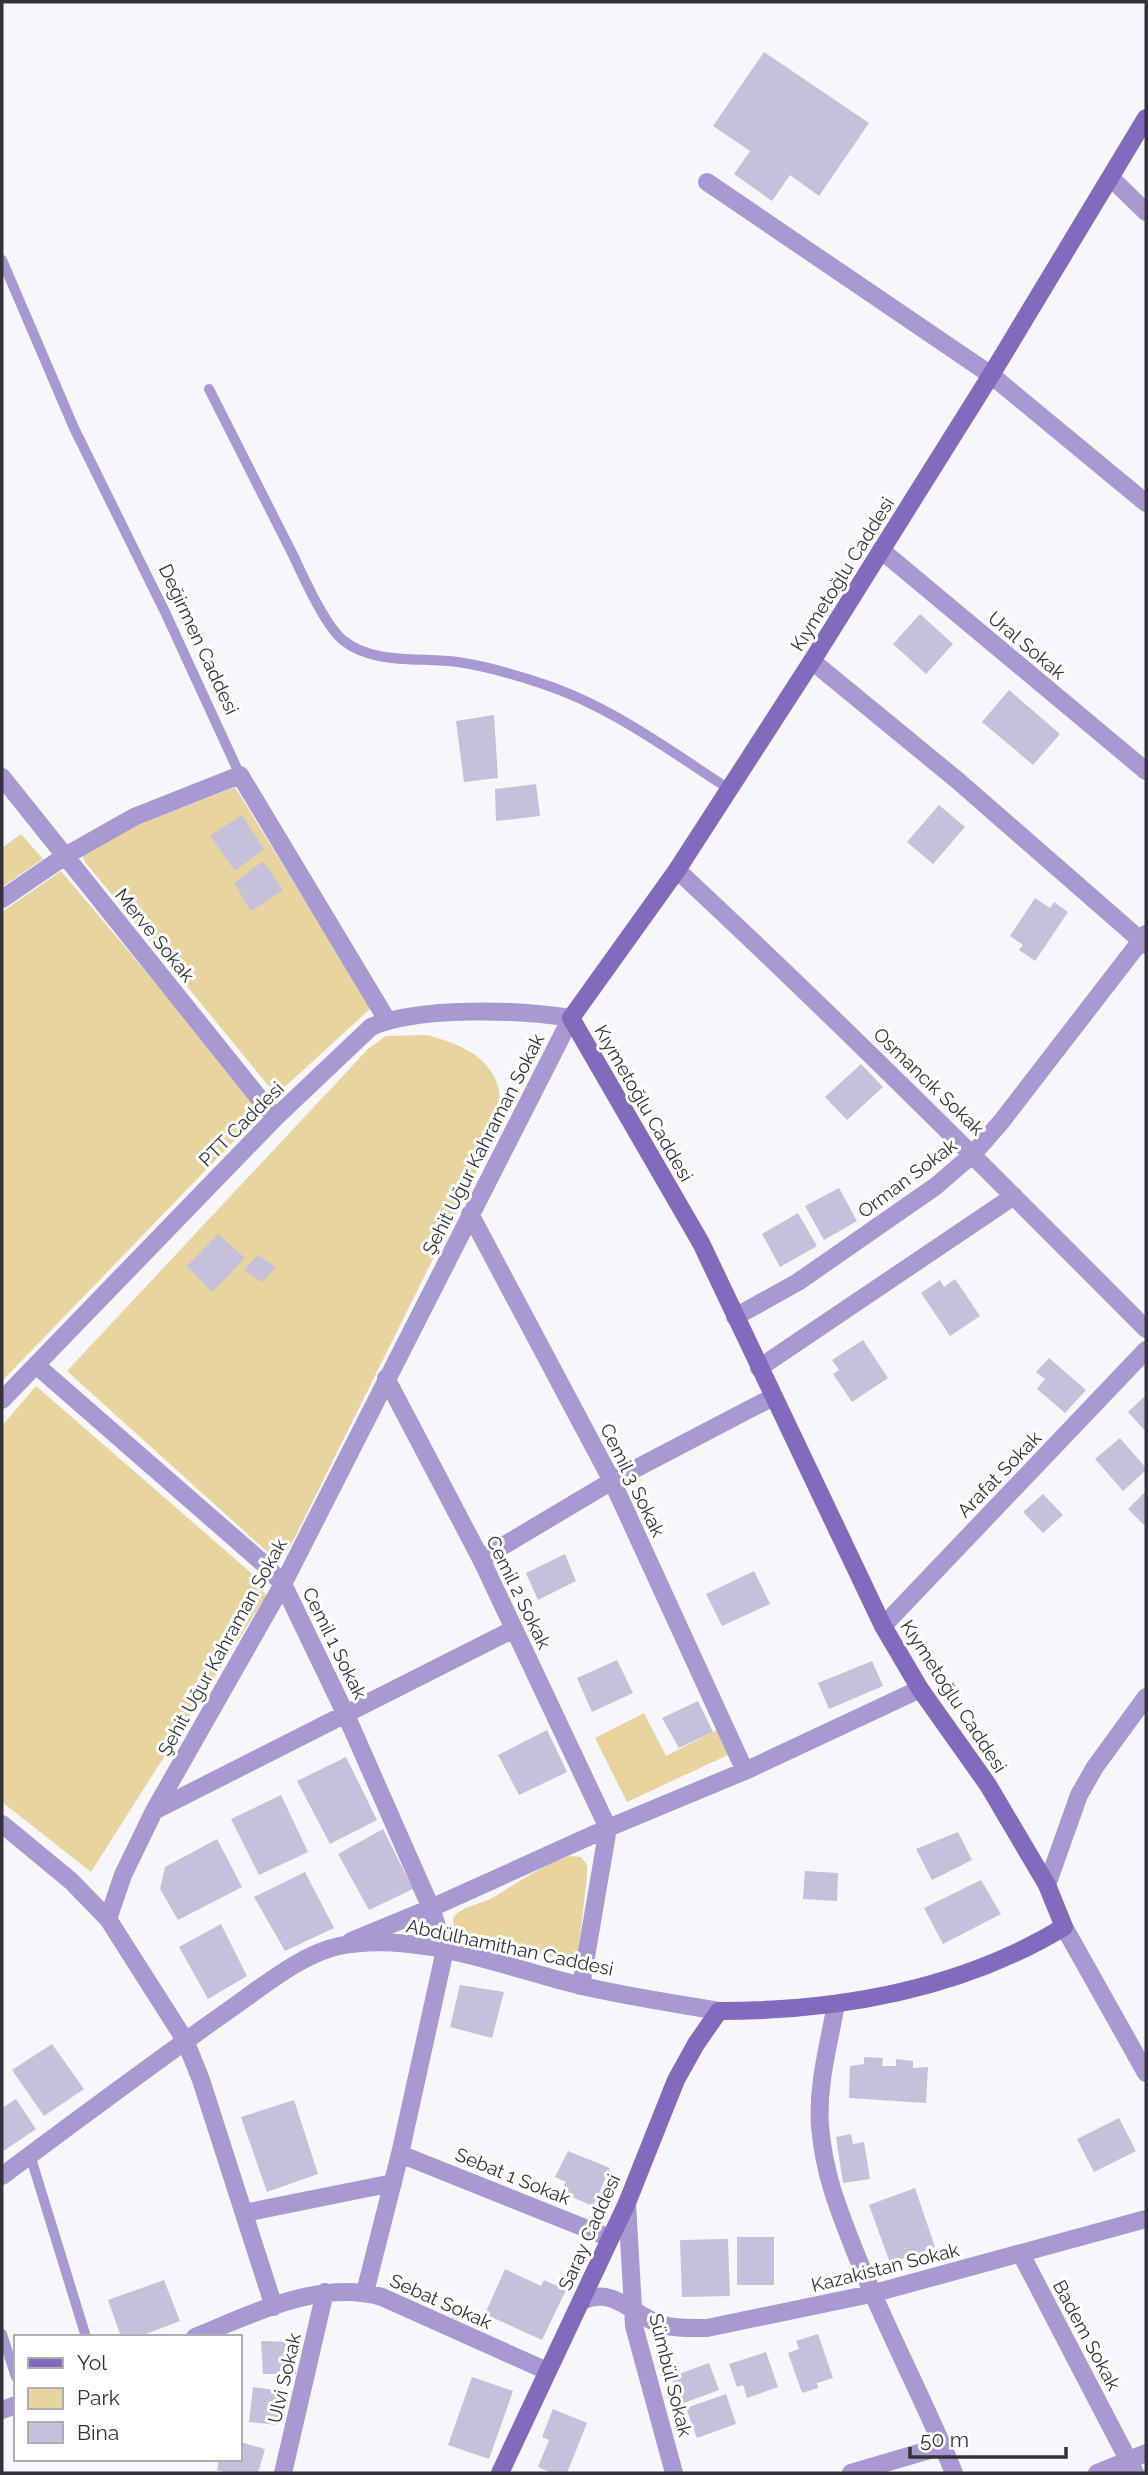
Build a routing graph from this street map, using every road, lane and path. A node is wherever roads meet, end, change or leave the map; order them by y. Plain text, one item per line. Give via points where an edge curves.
1 (1146, 118) edge
2 (1111, 178) junction
3 (707, 182) dead end
4 (1146, 212) edge
5 (2, 260) edge
6 (991, 375) junction
7 (209, 389) dead end
8 (1146, 503) edge
9 (881, 550) junction
10 (813, 661) junction
11 (1146, 771) edge
12 (240, 775) junction
13 (2, 777) edge
14 (729, 789) junction
15 (65, 856) junction
16 (677, 870) junction
17 (2, 900) edge
18 (1145, 940) edge
19 (571, 1018) junction
20 (387, 1020) junction
21 (275, 1118) junction
22 (974, 1154) junction
23 (1014, 1196) junction
24 (470, 1214) junction
25 (735, 1317) junction
26 (1146, 1329) edge
27 (1146, 1350) edge
28 (36, 1365) junction
29 (759, 1368) junction
30 (386, 1378) junction
31 (773, 1397) junction
32 (2, 1400) edge
33 (612, 1481) junction
34 (481, 1559) junction
35 (283, 1584) junction
36 (883, 1626) junction
37 (514, 1629) junction
38 (920, 1689) junction
39 (1146, 1698) edge
40 (346, 1715) junction
41 (745, 1771) junction
42 (155, 1811) junction
43 (4, 1828) edge
44 (608, 1828) junction
45 (1047, 1885) junction
46 (431, 1908) junction
47 (108, 1919) junction
48 (1064, 1927) junction
49 (338, 1947) junction
50 (445, 1950) junction
51 (581, 1986) junction
52 (836, 2004) junction
53 (719, 2011) junction
54 (185, 2040) junction
55 (1146, 2073) edge
56 (400, 2154) junction
57 (30, 2155) junction
58 (2, 2176) edge
59 (393, 2183) junction
60 (627, 2203) junction
61 (244, 2213) junction
62 (1146, 2220) edge
63 (610, 2238) junction
64 (1021, 2254) junction
65 (325, 2292) junction
66 (366, 2292) junction
67 (872, 2294) junction
68 (582, 2301) junction
69 (274, 2307) junction
70 (633, 2311) junction
71 (2, 2334) edge
72 (85, 2335) edge
73 (200, 2335) edge
74 (14, 2371) edge
75 (547, 2371) junction
76 (943, 2446) junction
77 (1146, 2453) edge
78 (1132, 2467) edge
79 (283, 2473) edge
80 (500, 2473) edge
81 (674, 2473) edge
82 (851, 2473) edge
83 (954, 2473) edge
84 (1097, 2473) edge

1 - 2 main road, Kıymetoğlu Caddesi
2 - 4 street
2 - 6 main road, Kıymetoğlu Caddesi
3 - 6 street
5 - 12 lane, Değirmen Caddesi via 74,428
6 - 8 street
6 - 9 main road, Kıymetoğlu Caddesi
7 - 14 lane via 307,583 345,642 379,656 458,662 543,683 632,726
9 - 10 main road, Kıymetoğlu Caddesi
9 - 11 street, Ural Sokak
10 - 14 main road, Kıymetoğlu Caddesi
10 - 18 street
12 - 15 street via 134,817
12 - 20 street, Değirmen Caddesi
13 - 15 street, Merve Sokak
14 - 16 main road, Kıymetoğlu Caddesi
15 - 17 street
15 - 21 street, Merve Sokak
16 - 19 main road, Kıymetoğlu Caddesi
16 - 22 street, Osmancık Sokak
18 - 22 street, Orman Sokak
19 - 20 street, PTT Caddesi via 485,1013
19 - 24 street, Şehit Uğur Kahraman Sokak
19 - 25 main road, Kıymetoğlu Caddesi via 694,1232
20 - 21 street, PTT Caddesi via 360,1035
21 - 28 street, PTT Caddesi
22 - 23 street, Osmancık Sokak
22 - 25 street, Orman Sokak via 936,1186 798,1282
23 - 26 street, Osmancık Sokak
23 - 29 street
24 - 30 street, Şehit Uğur Kahraman Sokak
24 - 33 street, Cemil 3 Sokak
25 - 29 main road, Kıymetoğlu Caddesi
27 - 36 street, Arafat Sokak
28 - 32 street, PTT Caddesi
28 - 35 street, Cemil 1 Sokak
29 - 31 main road, Kıymetoğlu Caddesi
30 - 34 street, Cemil 2 Sokak
30 - 35 street, Şehit Uğur Kahraman Sokak
31 - 33 street
31 - 36 main road, Kıymetoğlu Caddesi
33 - 34 street
33 - 41 street, Cemil 3 Sokak
34 - 37 street, Cemil 2 Sokak
35 - 40 street, Cemil 1 Sokak
35 - 42 street, Şehit Uğur Kahraman Sokak
36 - 38 main road, Kıymetoğlu Caddesi
37 - 40 street
37 - 44 street, Cemil 2 Sokak
38 - 41 street
38 - 45 main road, Kıymetoğlu Caddesi via 988,1785
39 - 45 street via 1079,1795
40 - 42 street
40 - 46 street, Cemil 1 Sokak
41 - 44 street
42 - 47 street, Şehit Uğur Kahraman Sokak via 123,1875
43 - 47 street via 71,1881
44 - 46 street
44 - 51 street
45 - 48 main road, Kıymetoğlu Caddesi
46 - 49 street
46 - 50 street, Cemil 1 Sokak
47 - 54 street
48 - 52 main road, Abdülhamithan Caddesi via 1017,1954 935,1984
48 - 55 street, Kıymetoğlu Caddesi
49 - 50 street, Abdülhamithan Caddesi via 403,1943
49 - 54 street, Abdülhamithan Caddesi via 270,1981
50 - 51 street, Abdülhamithan Caddesi
50 - 56 street
51 - 53 street, Abdülhamithan Caddesi
52 - 53 main road, Abdülhamithan Caddesi
52 - 67 street via 820,2087 820,2124 836,2205
53 - 60 main road, Saray Caddesi via 676,2080
54 - 57 street, Abdülhamithan Caddesi
54 - 61 street
56 - 59 street
56 - 63 street, Sebat 1 Sokak
57 - 58 street, Abdülhamithan Caddesi
57 - 72 lane
59 - 61 street
59 - 66 street
60 - 63 main road, Saray Caddesi
60 - 70 street, Sümbül Sokak
61 - 69 street
62 - 64 street, Kazakistan Sokak
63 - 68 main road, Saray Caddesi
64 - 67 street, Kazakistan Sokak
64 - 78 street, Badem Sokak
65 - 66 street, Sebat Sokak
65 - 69 street, Sebat Sokak
65 - 79 street, Ulvi Sokak
66 - 75 street, Sebat Sokak
67 - 70 street, Kazakistan Sokak via 707,2328 661,2325
67 - 76 street
68 - 70 street, Kazakistan Sokak via 592,2296 612,2297
68 - 75 main road, Saray Caddesi
69 - 73 street, Sebat Sokak
70 - 81 street, Sümbül Sokak
71 - 74 lane
75 - 80 main road, Saray Caddesi
76 - 82 street
76 - 83 street
77 - 78 street
78 - 84 street

